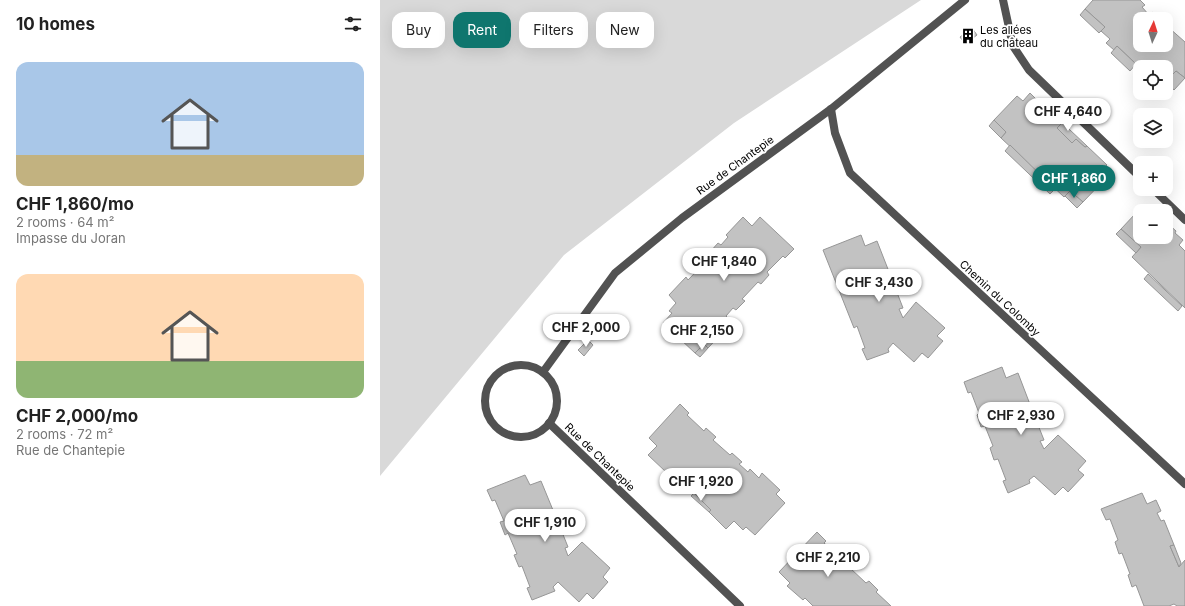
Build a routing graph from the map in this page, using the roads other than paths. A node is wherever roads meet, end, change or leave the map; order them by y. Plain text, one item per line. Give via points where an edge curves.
1 (965, 0) edge
2 (1003, 0) edge
3 (831, 109) junction
4 (1133, 170) edge
5 (1160, 196) edge
6 (1185, 220) edge
7 (543, 372) junction
8 (549, 423) junction
9 (1185, 484) edge
10 (740, 606) edge

1 - 3 street, Rue de Chantepie
2 - 4 street via 1013,46 1028,70
3 - 7 street, Rue de Chantepie via 682,218 615,273
3 - 9 street, Chemin du Colomby via 835,133 850,173
5 - 6 street
7 - 8 street via 551,380 557,400 556,412
7 - 8 street via 526,365 502,370 492,379 485,400 488,414 494,424 512,435 525,437 540,431
8 - 10 street, Rue de Chantepie

